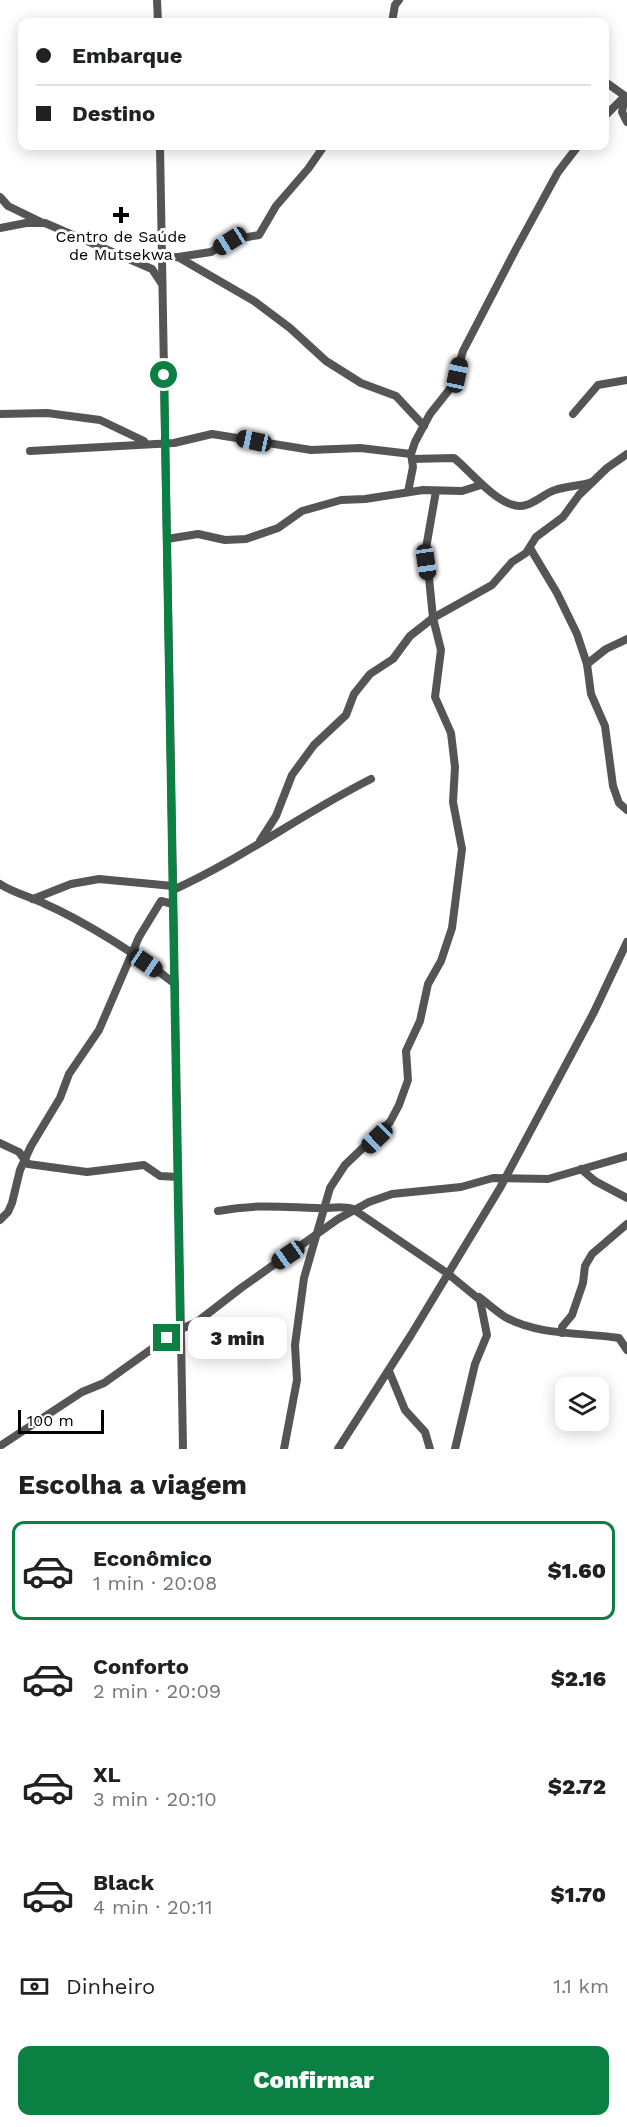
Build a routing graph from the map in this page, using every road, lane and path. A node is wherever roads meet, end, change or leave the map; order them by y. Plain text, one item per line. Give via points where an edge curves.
1 (399, 0) edge
2 (156, 1) edge
3 (158, 18) edge
4 (393, 18) edge
5 (609, 84) edge
6 (626, 94) edge
7 (609, 112) edge
8 (627, 122) edge
9 (160, 150) edge
10 (321, 150) edge
11 (575, 150) edge
12 (0, 197) edge
13 (42, 222) junction
14 (0, 228) edge
15 (178, 257) junction
16 (162, 260) junction
17 (152, 269) junction
18 (162, 285) junction
19 (627, 380) edge
20 (0, 414) edge
21 (573, 414) dead end
22 (424, 426) junction
23 (148, 443) junction
24 (170, 443) junction
25 (30, 451) dead end
26 (627, 454) edge
27 (412, 456) junction
28 (595, 480) junction
29 (481, 485) junction
30 (436, 490) junction
31 (408, 492) junction
32 (167, 539) junction
33 (530, 548) junction
34 (433, 618) junction
35 (627, 639) edge
36 (587, 664) junction
37 (371, 779) dead end
38 (627, 810) edge
39 (260, 841) junction
40 (0, 884) edge
41 (173, 888) junction
42 (33, 899) junction
43 (173, 904) junction
44 (627, 942) edge
45 (132, 955) junction
46 (175, 984) junction
47 (0, 1143) edge
48 (627, 1156) edge
49 (25, 1160) junction
50 (581, 1169) junction
51 (178, 1177) junction
52 (506, 1177) junction
53 (627, 1198) edge
54 (326, 1208) junction
55 (353, 1209) junction
56 (218, 1211) dead end
57 (0, 1220) edge
58 (627, 1224) edge
59 (316, 1235) junction
60 (447, 1273) junction
61 (478, 1296) junction
62 (181, 1326) junction
63 (562, 1333) junction
64 (167, 1338) junction
65 (627, 1350) edge
66 (181, 1351) junction
67 (389, 1371) junction
68 (0, 1446) edge
69 (183, 1449) edge
70 (284, 1449) edge
71 (338, 1449) edge
72 (430, 1449) edge
73 (455, 1449) edge

1 - 4 street
2 - 3 street
5 - 6 street
6 - 7 street
6 - 8 street via 622,112
9 - 16 street
10 - 15 street via 277,204 259,235 231,240 212,252
11 - 22 street via 558,172 463,351 453,385
12 - 13 street via 8,206
13 - 14 street
13 - 17 street
15 - 16 street
15 - 22 street via 254,301 326,361 361,382 396,396
16 - 17 street
16 - 18 street
17 - 18 street
18 - 24 street
19 - 21 street via 598,385
20 - 23 street via 47,413 100,420
22 - 27 street
23 - 24 street
23 - 25 street
24 - 27 street via 212,434 311,450 360,448
24 - 32 street via 165,454
26 - 28 street
27 - 29 street via 454,459
27 - 31 street
28 - 29 street via 553,491 524,506 498,497
28 - 33 street via 562,517 536,537
29 - 30 street via 462,491
30 - 31 street
30 - 34 street via 426,548
31 - 32 street via 341,500 311,508 278,528 246,539 225,540 198,534
32 - 41 street
33 - 34 street via 485,591
33 - 36 street via 557,593
34 - 39 street via 354,693 346,715 311,749 292,775 276,816
34 - 54 street via 441,657 435,697 451,733 455,767 453,802 462,849 451,935 428,984 420,1021 406,1051 408,1080 399,1105 377,1138 335,1177
35 - 36 street
36 - 38 street via 591,694 605,726 613,786 620,804
37 - 39 street
39 - 41 street via 214,870
40 - 42 street
41 - 42 street via 99,879 71,884
41 - 43 street
42 - 45 street
43 - 45 street via 161,901
43 - 46 street
44 - 52 street
45 - 46 street
45 - 49 street via 99,1030 69,1074
46 - 51 street
47 - 49 street via 19,1152
48 - 50 street
49 - 51 street via 28,1164 87,1172 144,1165 160,1176
49 - 57 street via 12,1203
50 - 52 street via 548,1179
50 - 53 street
51 - 62 street
52 - 55 street via 461,1187 392,1194
52 - 60 street
54 - 55 street
54 - 56 street via 257,1205
54 - 59 street
55 - 59 street
55 - 60 street
58 - 63 street via 609,1237 587,1263 580,1293
59 - 62 street via 197,1322
59 - 70 street via 304,1278 295,1345 297,1380
60 - 61 street
60 - 67 street
61 - 63 street via 511,1319
61 - 73 street via 487,1335 475,1364
62 - 64 street
62 - 66 street
63 - 65 street via 619,1338
64 - 66 street
64 - 68 street via 104,1383 82,1392
66 - 69 street
67 - 71 street
67 - 72 street via 405,1410 425,1432

